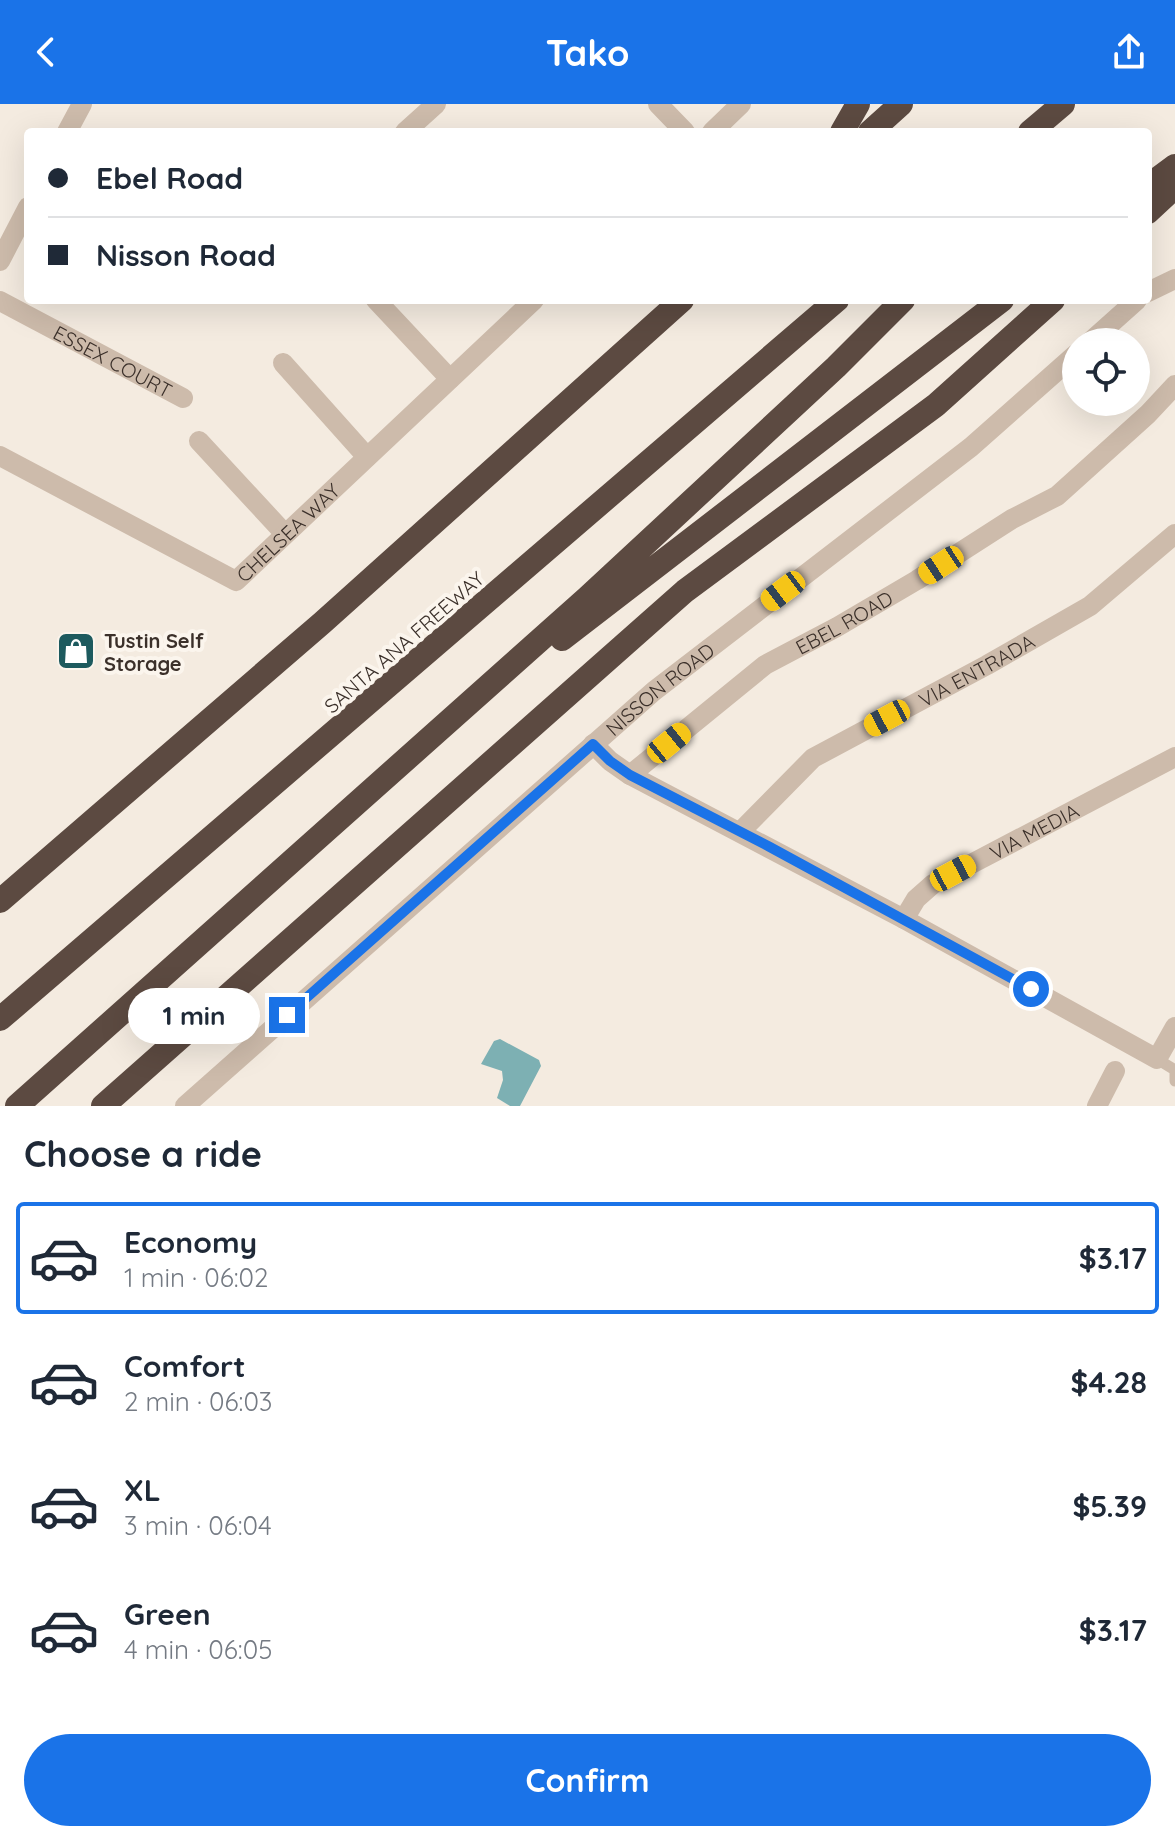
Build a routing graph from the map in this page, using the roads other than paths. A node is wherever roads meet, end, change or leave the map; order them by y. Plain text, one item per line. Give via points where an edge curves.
1 (82, 104) edge
2 (436, 104) edge
3 (658, 104) edge
4 (741, 104) edge
5 (858, 104) edge
6 (901, 104) edge
7 (1063, 104) edge
8 (69, 128) edge
9 (409, 128) edge
10 (681, 128) edge
11 (716, 128) edge
12 (844, 128) edge
13 (874, 128) edge
14 (1035, 128) edge
15 (1175, 166) edge
16 (1152, 183) edge
17 (1175, 187) edge
18 (1152, 208) edge
19 (24, 215) edge
20 (0, 261) edge
21 (1175, 279) edge
22 (1152, 290) edge
23 (0, 301) edge
24 (380, 304) edge
25 (529, 304) edge
26 (678, 304) edge
27 (832, 304) edge
28 (899, 304) edge
29 (997, 304) edge
30 (1049, 304) edge
31 (1133, 304) edge
32 (1106, 328) edge
33 (283, 363) dead end
34 (1062, 366) edge
35 (450, 379) junction
36 (1175, 385) edge
37 (183, 398) dead end
38 (199, 441) dead end
39 (0, 456) edge
40 (367, 457) junction
41 (285, 534) junction
42 (1175, 534) edge
43 (450, 720) junction
44 (593, 744) junction
45 (1175, 757) edge
46 (630, 775) junction
47 (741, 831) junction
48 (0, 901) edge
49 (904, 919) junction
50 (0, 1019) edge
51 (1175, 1027) edge
52 (1157, 1059) junction
53 (1115, 1071) dead end
54 (1175, 1081) edge
55 (17, 1106) edge
56 (103, 1106) edge
57 (185, 1106) edge
58 (1097, 1106) edge

1 - 8 street
2 - 9 street
3 - 10 street
4 - 11 street
5 - 12 highway
6 - 13 highway
7 - 14 highway
15 - 16 highway
17 - 18 highway
19 - 20 street
21 - 22 street
23 - 37 street, ESSEX COURT
24 - 35 street
25 - 35 street, CHELSEA WAY
26 - 48 highway via 322,623
27 - 50 highway, SANTA ANA FREEWAY
28 - 43 highway via 712,483
29 - 43 highway via 610,604
30 - 56 highway via 936,405 685,591
31 - 32 street
33 - 40 street
34 - 44 street, NISSON ROAD via 971,447 708,647
35 - 40 street, CHELSEA WAY
36 - 46 street, EBEL ROAD via 1057,496 765,665
38 - 41 street
39 - 41 street, CHELSEA WAY via 236,581
40 - 41 street, CHELSEA WAY
42 - 47 street, VIA ENTRADA via 1090,606 813,758
43 - 55 highway
44 - 46 street
44 - 57 street, NISSON ROAD
45 - 49 street, VIA MEDIA via 933,884
46 - 47 street
47 - 49 street
49 - 52 street
51 - 52 street
52 - 54 lane via 1175,1070
53 - 58 street

